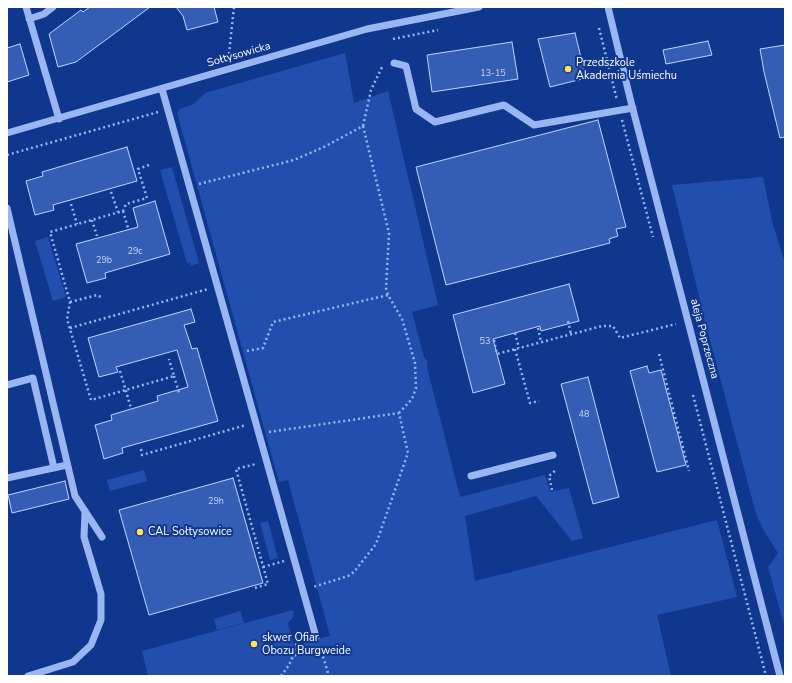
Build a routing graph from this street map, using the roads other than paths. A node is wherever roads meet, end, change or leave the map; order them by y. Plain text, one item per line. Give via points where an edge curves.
1 (26, 7) edge
2 (53, 7) edge
3 (479, 7) edge
4 (608, 7) edge
5 (462, 8) edge
6 (29, 19) junction
7 (394, 64) dead end
8 (162, 89) junction
9 (633, 108) junction
10 (59, 119) junction
11 (7, 133) edge
12 (7, 208) edge
13 (15, 240) junction
14 (7, 242) edge
15 (7, 385) edge
16 (553, 455) dead end
17 (67, 465) junction
18 (54, 468) junction
19 (471, 476) dead end
20 (7, 478) edge
21 (84, 511) junction
22 (102, 537) dead end
23 (316, 637) road end
24 (28, 676) edge
25 (780, 676) edge

1 - 6 street
2 - 6 street via 44,14
3 - 5 street, Sołtysowicka
4 - 9 street, aleja Poprzeczna
5 - 8 street, Sołtysowicka via 367,30
6 - 10 street
7 - 9 street via 406,66 416,109 435,122 504,106 534,125
8 - 10 street, Sołtysowicka
8 - 23 street
9 - 25 street, aleja Poprzeczna
10 - 11 street, Sołtysowicka
12 - 13 street
13 - 14 street
13 - 17 street
15 - 18 street via 33,378
16 - 19 street
17 - 18 street
17 - 21 street via 75,496
18 - 20 street
21 - 22 street
21 - 24 street via 84,537 100,594 101,620 90,644 73,662

